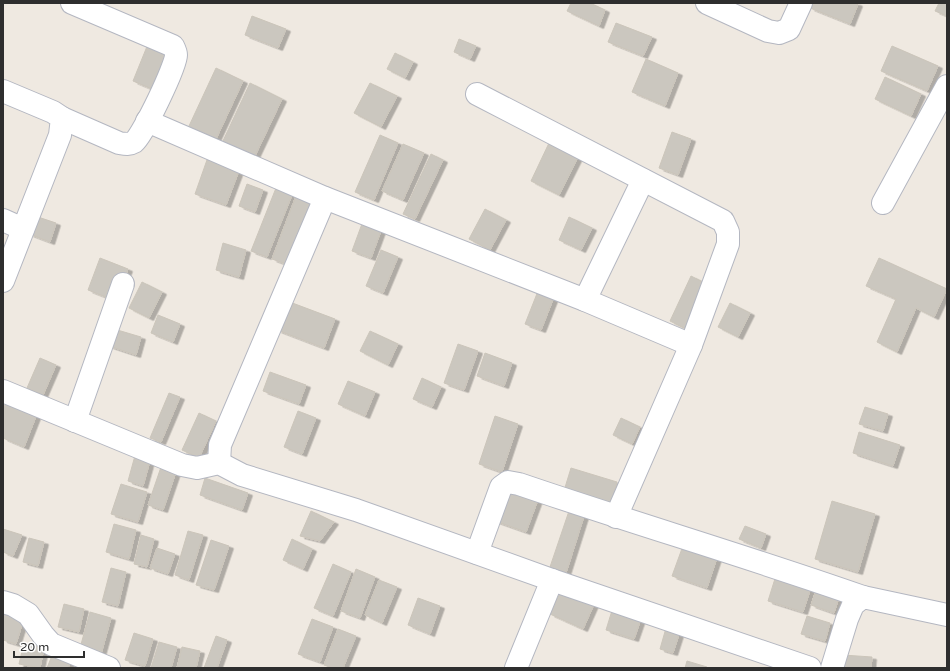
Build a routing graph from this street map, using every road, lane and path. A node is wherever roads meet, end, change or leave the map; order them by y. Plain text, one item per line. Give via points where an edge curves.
1 (72, 3) edge
2 (707, 3) edge
3 (801, 3) edge
4 (947, 86) edge
5 (3, 91) edge
6 (477, 94) dead end
7 (62, 118) junction
8 (147, 121) junction
9 (643, 180) junction
10 (325, 198) junction
11 (883, 203) dead end
12 (3, 220) edge
13 (23, 229) junction
14 (3, 281) edge
15 (123, 284) dead end
16 (584, 300) junction
17 (691, 345) junction
18 (3, 391) edge
19 (75, 421) junction
20 (219, 463) junction
21 (616, 517) junction
22 (477, 553) junction
23 (552, 580) junction
24 (863, 597) junction
25 (3, 602) edge
26 (947, 615) edge
27 (109, 668) edge
28 (516, 668) edge
29 (810, 668) edge
30 (832, 668) edge

1 - 8 street via 173,46 176,54 174,64
2 - 3 street via 768,31 780,33 789,29
4 - 11 street
5 - 7 street
6 - 9 street
7 - 8 street via 127,145 135,141
7 - 13 street via 60,135
8 - 10 street
9 - 16 street
9 - 17 street via 723,221 728,232 728,244
10 - 16 street
10 - 20 street via 220,445
12 - 13 street
13 - 14 street
15 - 19 street
16 - 17 street
17 - 21 street
18 - 19 street
19 - 20 street via 182,465 197,468
20 - 22 street via 242,475 356,510
21 - 22 street via 508,482 501,487
21 - 24 street
22 - 23 street
23 - 28 street
23 - 29 street
24 - 26 street
24 - 30 street via 853,605
25 - 27 street via 28,614 52,644

